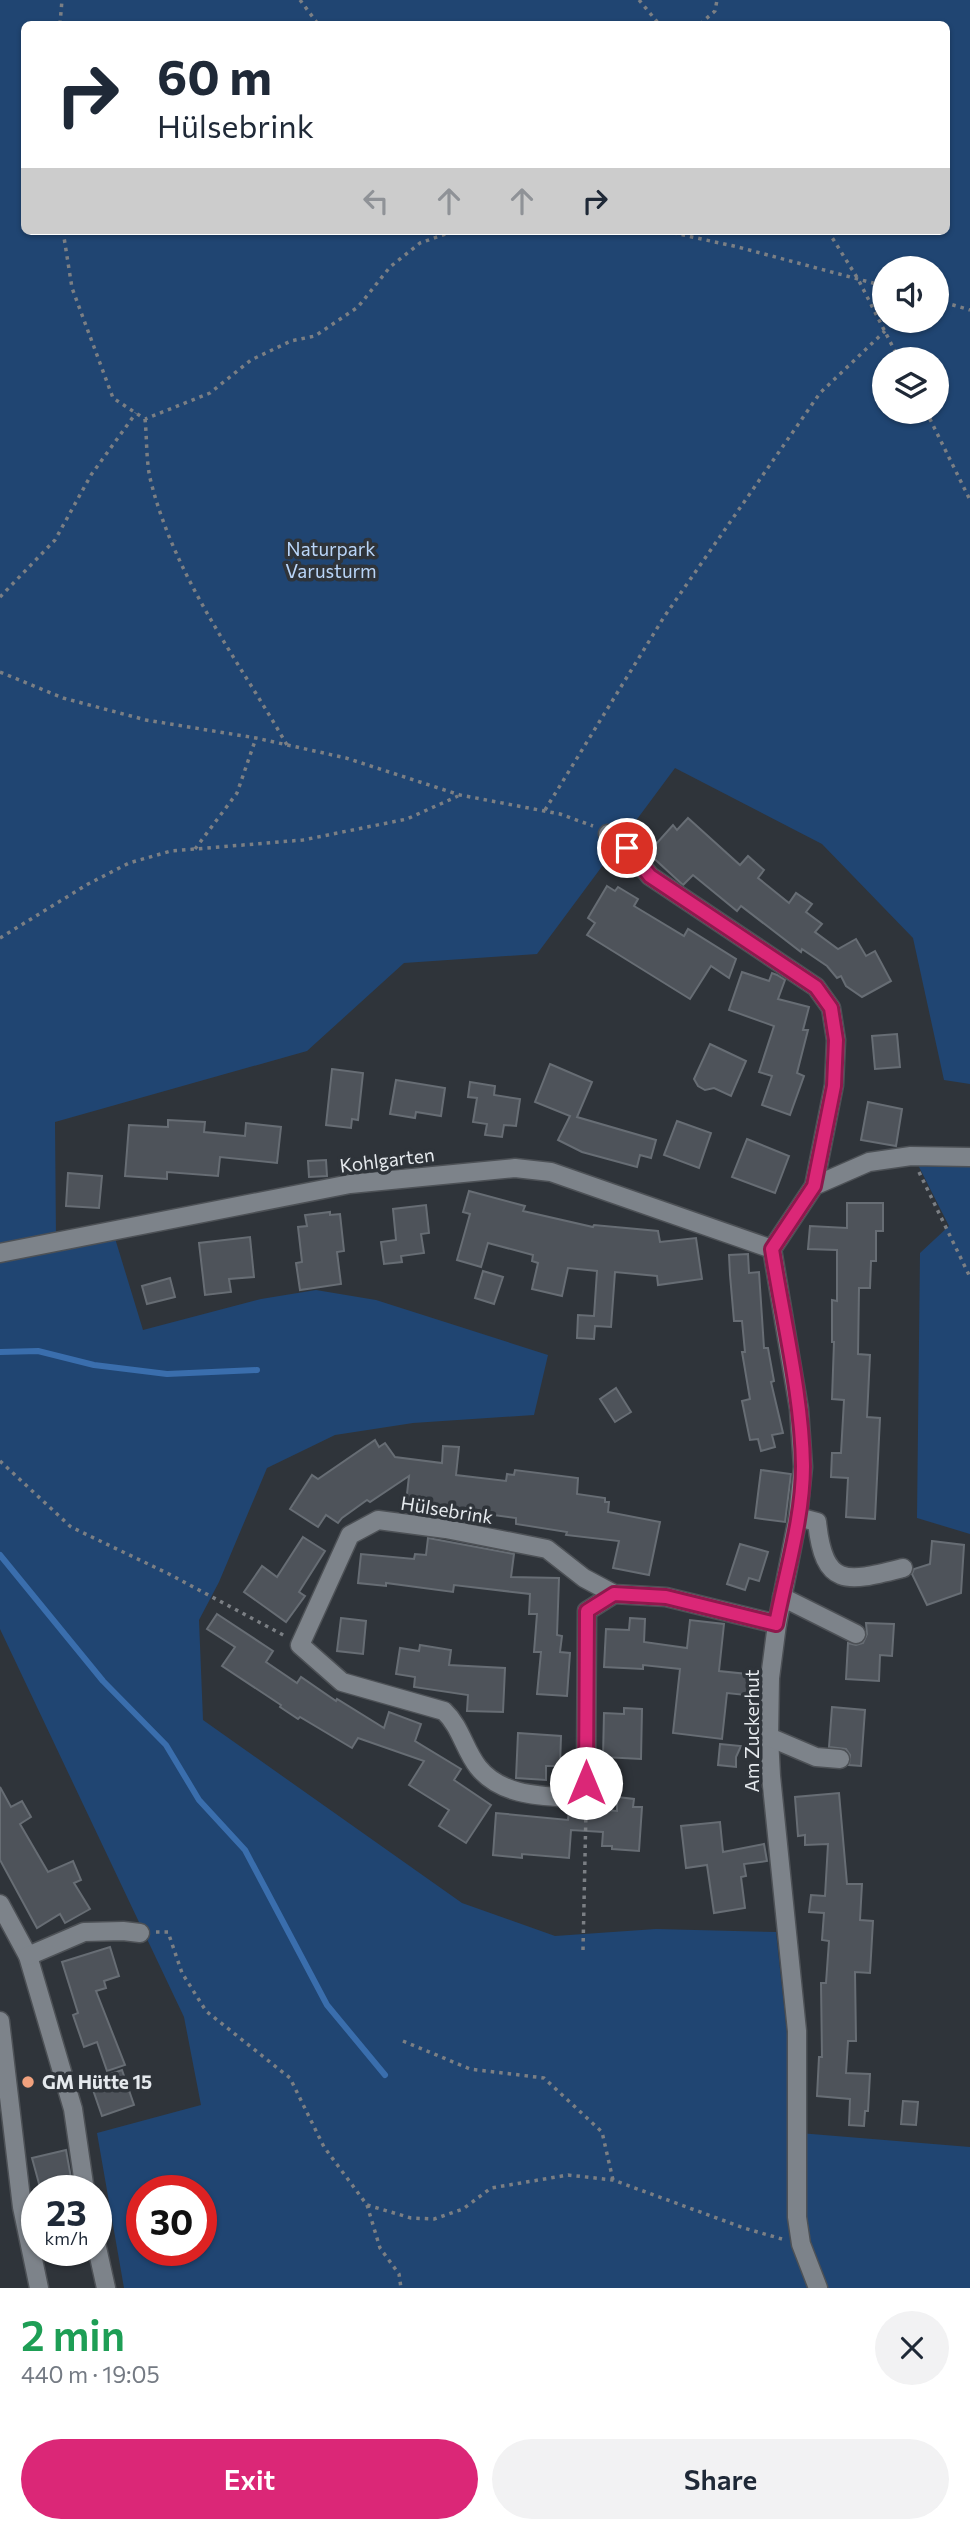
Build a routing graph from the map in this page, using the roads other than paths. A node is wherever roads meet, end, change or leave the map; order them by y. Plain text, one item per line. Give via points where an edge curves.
1 (608, 834) road end
2 (970, 1157) edge
3 (814, 1186) junction
4 (772, 1249) junction
5 (0, 1253) edge
6 (798, 1517) junction
7 (903, 1568) dead end
8 (614, 1594) junction
9 (782, 1597) junction
10 (776, 1624) junction
11 (856, 1634) dead end
12 (769, 1737) junction
13 (840, 1759) dead end
14 (0, 1904) edge
15 (140, 1933) road end
16 (28, 1956) junction
17 (0, 2021) edge
18 (82, 2175) edge
19 (101, 2266) edge
20 (39, 2288) edge
21 (106, 2288) edge
22 (818, 2288) edge

1 - 3 street via 627,848 650,876 816,987 831,1008 836,1040 834,1086
2 - 3 street via 911,1156 869,1162
3 - 4 street
4 - 5 street, Kohlgarten via 551,1172 516,1168 350,1184
4 - 6 street, Am Zuckerhut via 799,1409 803,1467
6 - 7 street via 817,1521 823,1556 838,1575 856,1578
6 - 9 street, Am Zuckerhut
8 - 8 street, Hülsebrink via 587,1611 586,1783 574,1798 528,1796 499,1784 478,1767 454,1720 444,1711 342,1682 300,1645 350,1535 378,1520 547,1549
8 - 10 street, Hülsebrink via 666,1597
9 - 10 street, Am Zuckerhut
9 - 11 street
10 - 12 street, Am Zuckerhut
12 - 13 street via 816,1757
12 - 22 street, Am Zuckerhut via 797,2031 797,2217 801,2244
14 - 16 street
15 - 16 street via 85,1932
16 - 18 street via 72,2109
17 - 20 street via 22,2207
19 - 21 street

